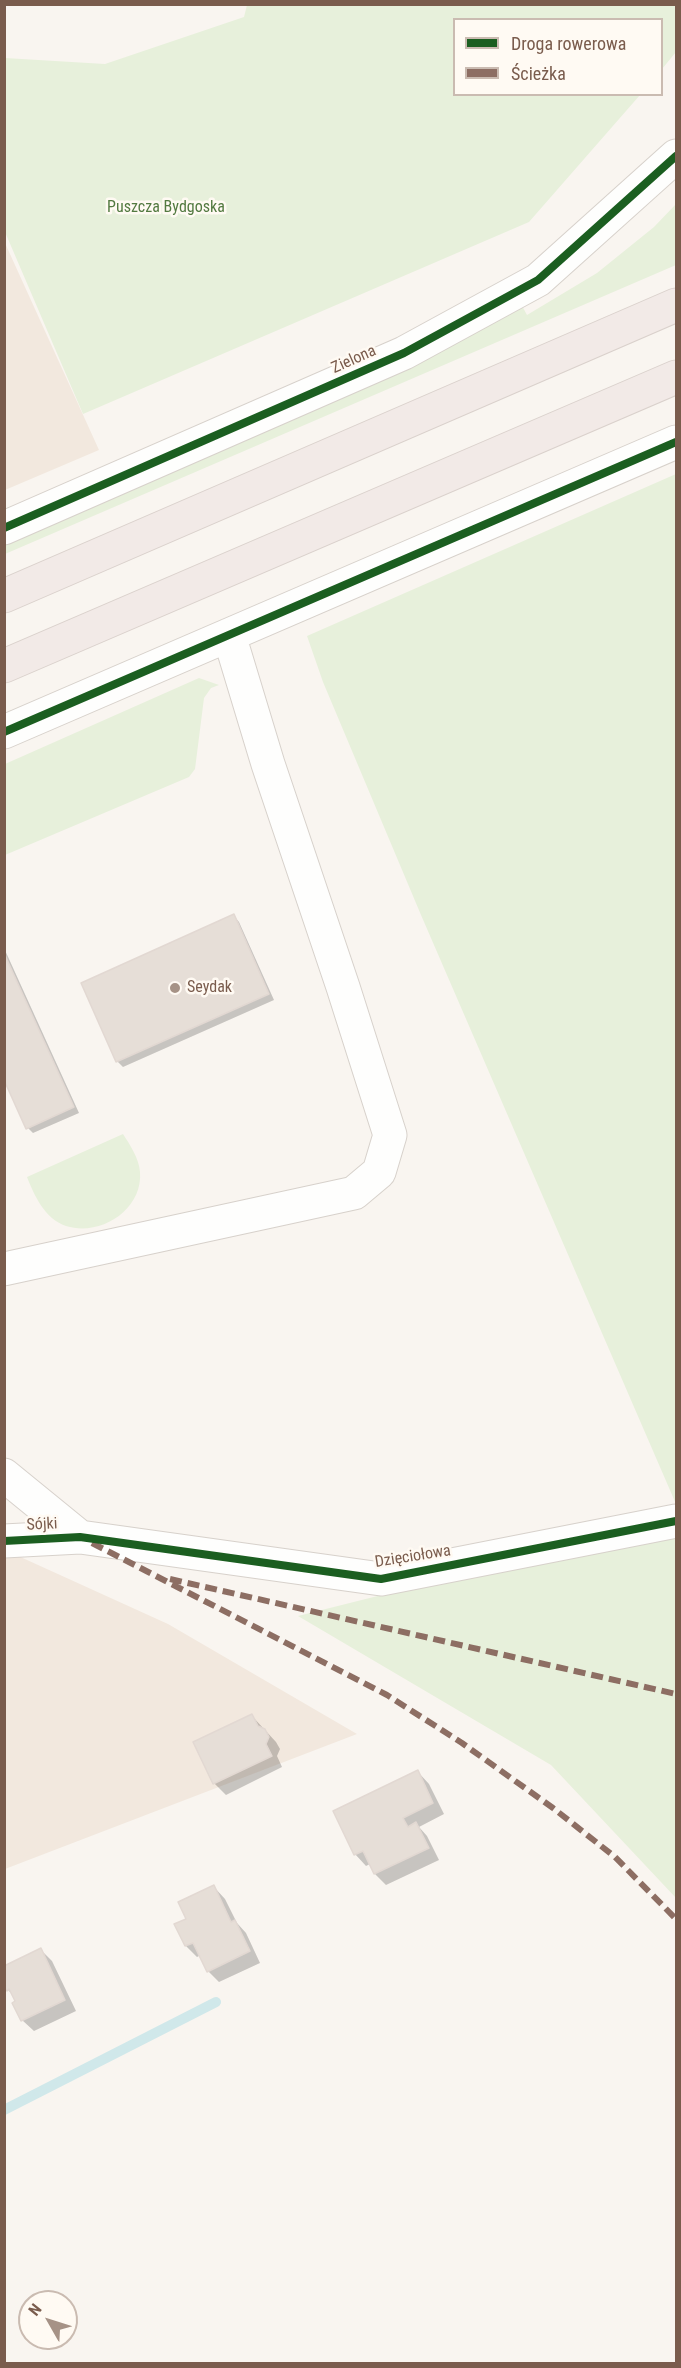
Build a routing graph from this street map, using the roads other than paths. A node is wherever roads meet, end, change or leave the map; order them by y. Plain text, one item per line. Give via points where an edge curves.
1 (676, 156) edge
2 (676, 305) edge
3 (676, 376) edge
4 (676, 442) edge
5 (4, 528) edge
6 (4, 596) edge
7 (229, 635) junction
8 (4, 666) edge
9 (4, 732) edge
10 (4, 1269) edge
11 (4, 1475) edge
12 (676, 1521) edge
13 (80, 1537) junction
14 (4, 1541) edge

1 - 5 street, Zielona via 538,280 404,353
2 - 6 highway
3 - 8 highway
4 - 7 street
7 - 9 street
7 - 10 street via 390,1135 379,1172 354,1193
11 - 13 street
12 - 13 street, Dzięciołowa via 381,1579
13 - 14 street, Sójki

